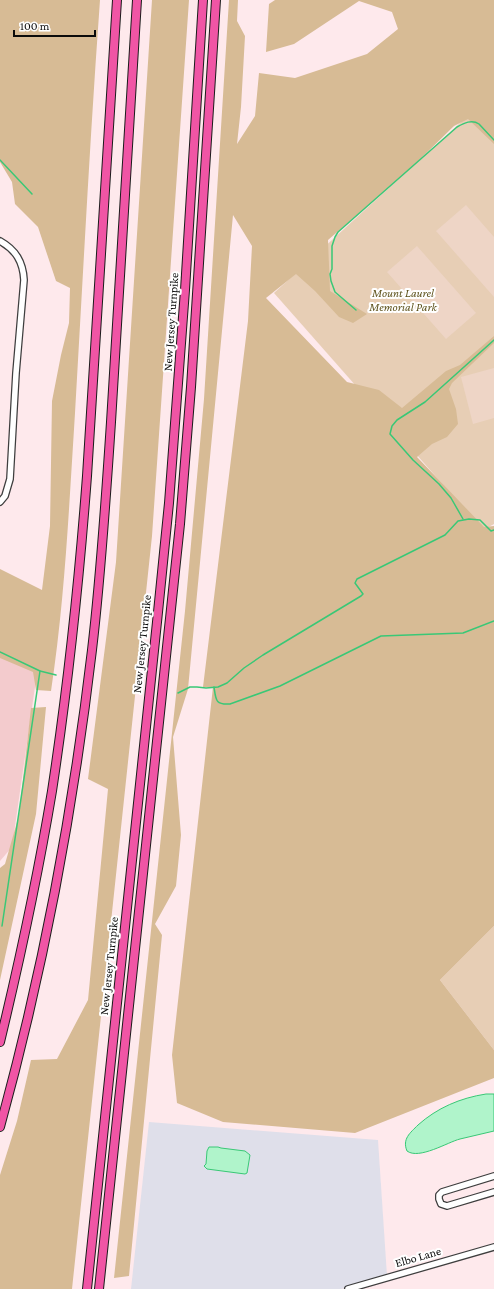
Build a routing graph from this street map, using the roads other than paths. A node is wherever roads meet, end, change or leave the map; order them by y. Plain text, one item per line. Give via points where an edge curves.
1 (117, 0) edge
2 (137, 0) edge
3 (203, 0) edge
4 (216, 0) edge
5 (0, 241) edge
6 (0, 502) edge
7 (0, 1042) edge
8 (0, 1127) edge
9 (494, 1176) edge
10 (494, 1192) edge
11 (494, 1247) edge
12 (87, 1289) edge
13 (99, 1289) edge
14 (348, 1289) edge

1 - 7 highway via 78,590 44,838
2 - 8 highway via 105,502 86,694 70,811 48,926
3 - 12 highway, New Jersey Turnpike via 185,298 169,503
4 - 13 highway, New Jersey Turnpike via 193,363 180,516
5 - 6 street via 16,253 23,269 24,280 10,479 5,496
9 - 10 street via 442,1192 438,1199 447,1206
11 - 14 street, Elbo Lane

